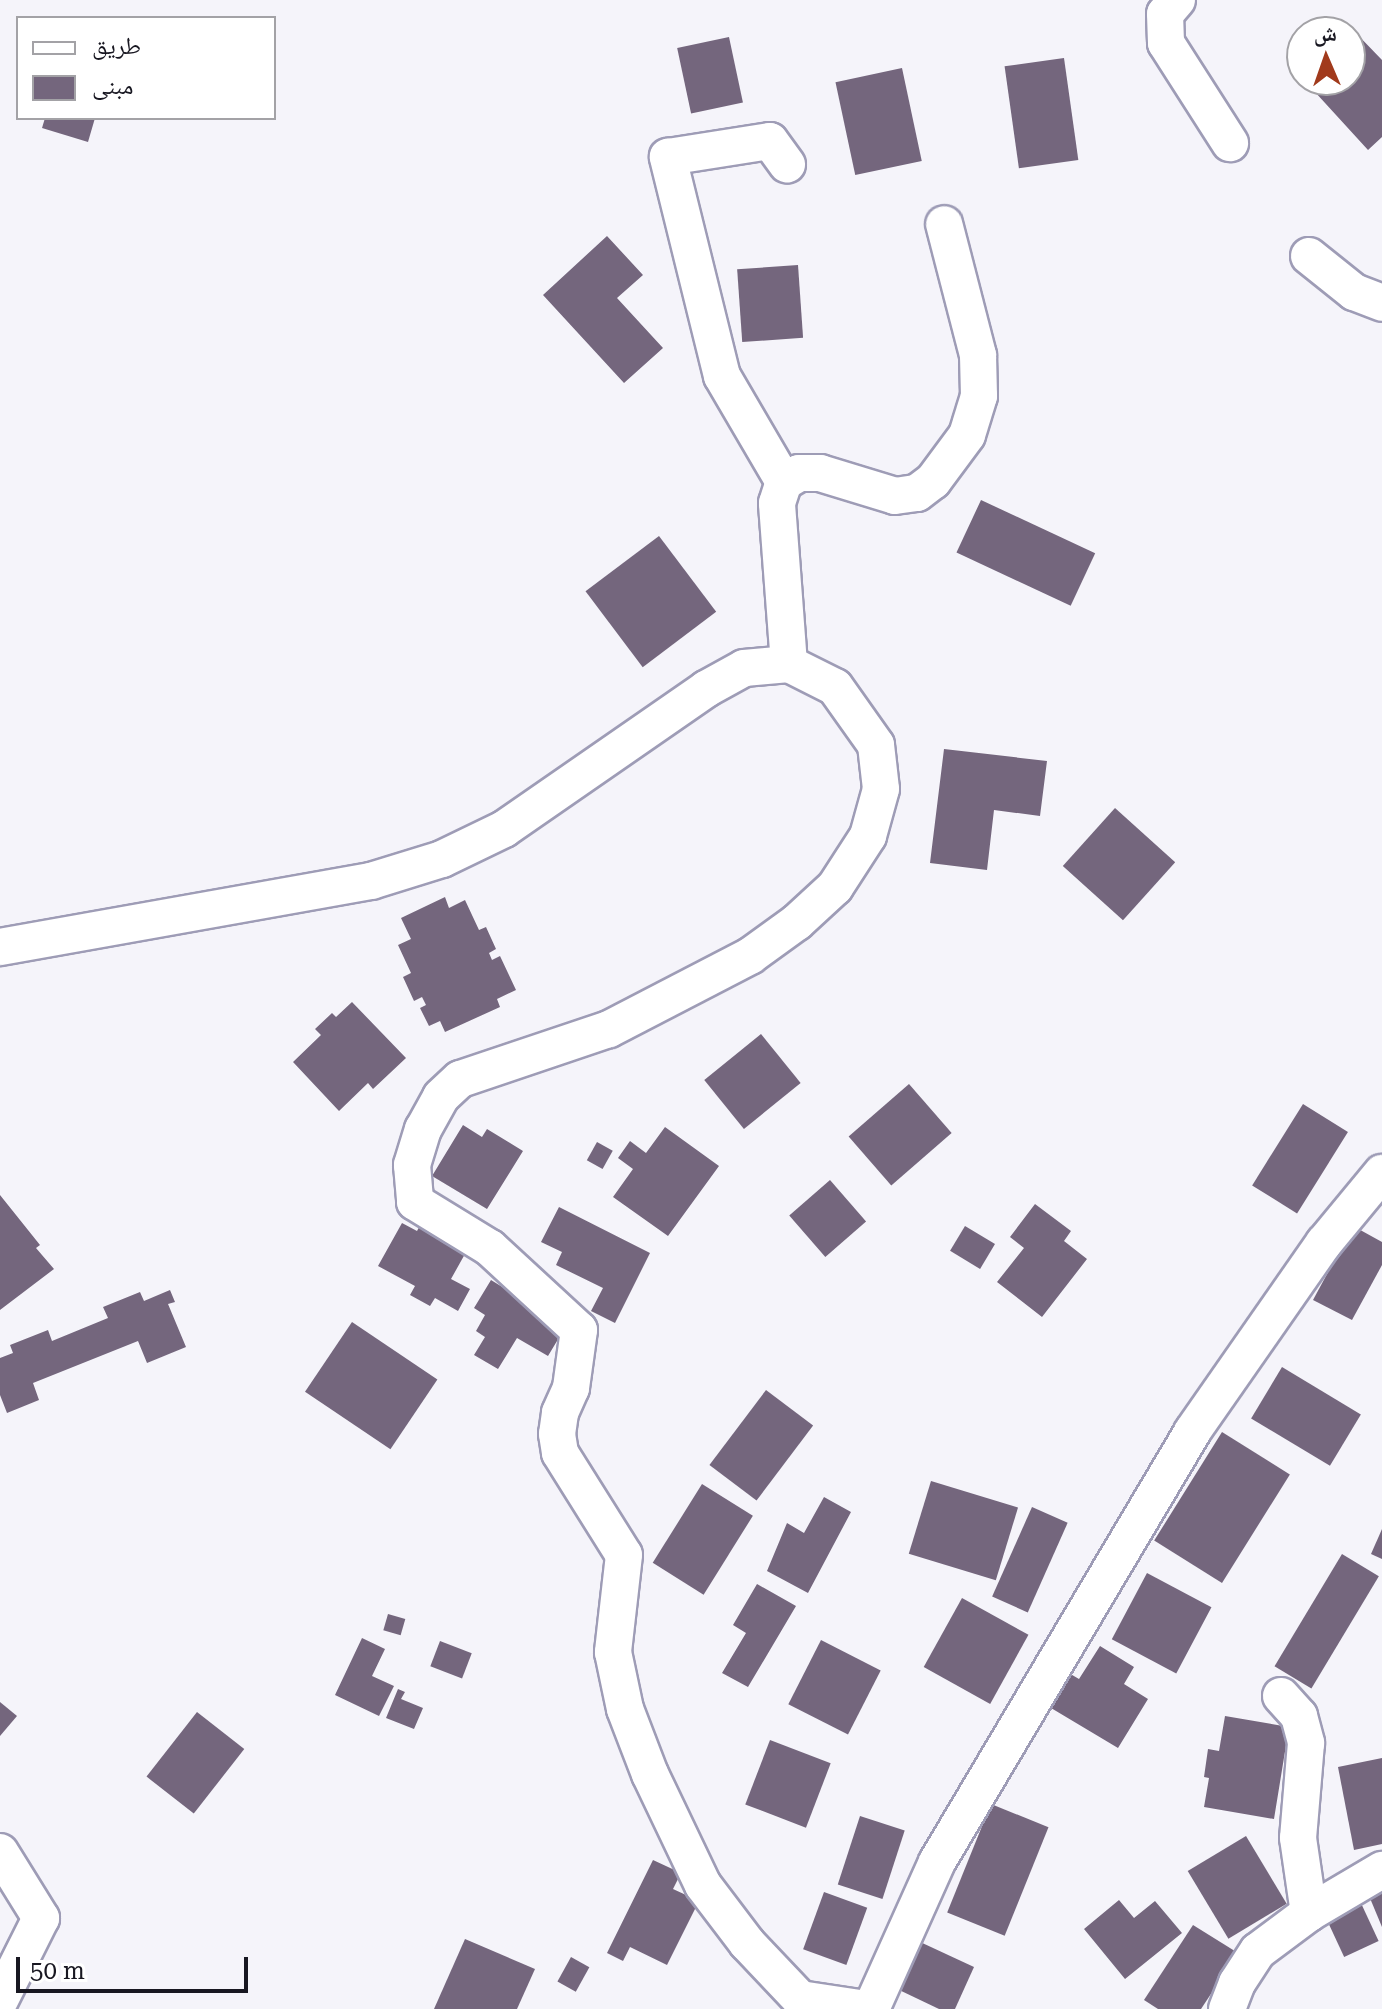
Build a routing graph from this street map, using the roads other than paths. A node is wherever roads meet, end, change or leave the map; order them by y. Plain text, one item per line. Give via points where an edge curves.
1 (1177, 0) edge
2 (1230, 143) dead end
3 (787, 164) dead end
4 (944, 224) dead end
5 (1309, 256) dead end
6 (1382, 303) edge
7 (784, 482) junction
8 (789, 664) junction
9 (0, 947) edge
10 (1382, 1173) edge
11 (1281, 1696) dead end
12 (0, 1852) edge
13 (1382, 1870) edge
14 (1309, 1913) junction
15 (0, 2000) edge
16 (869, 2009) edge
17 (1227, 2009) edge

1 - 2 street via 1165,14 1166,43
3 - 7 street via 770,141 668,157 722,376
4 - 7 street via 978,355 979,396 967,435 933,481 917,493 895,496 820,473 799,473
5 - 6 street via 1354,292
7 - 8 street via 777,503
8 - 9 street via 744,668 706,689 504,829 442,859 371,881
8 - 16 street via 835,687 876,745 881,789 868,836 835,887 750,956 609,1029 460,1079 441,1097 423,1129 412,1165 415,1202 490,1248 579,1330 571,1388 560,1413 560,1453 624,1555 613,1652 625,1709 703,1885 747,1943 800,1999
10 - 16 street via 1324,1243 1192,1432 937,1862
11 - 14 street via 1299,1716 1306,1743 1298,1838
12 - 15 street via 41,1918
13 - 14 street
14 - 17 street via 1258,1951

